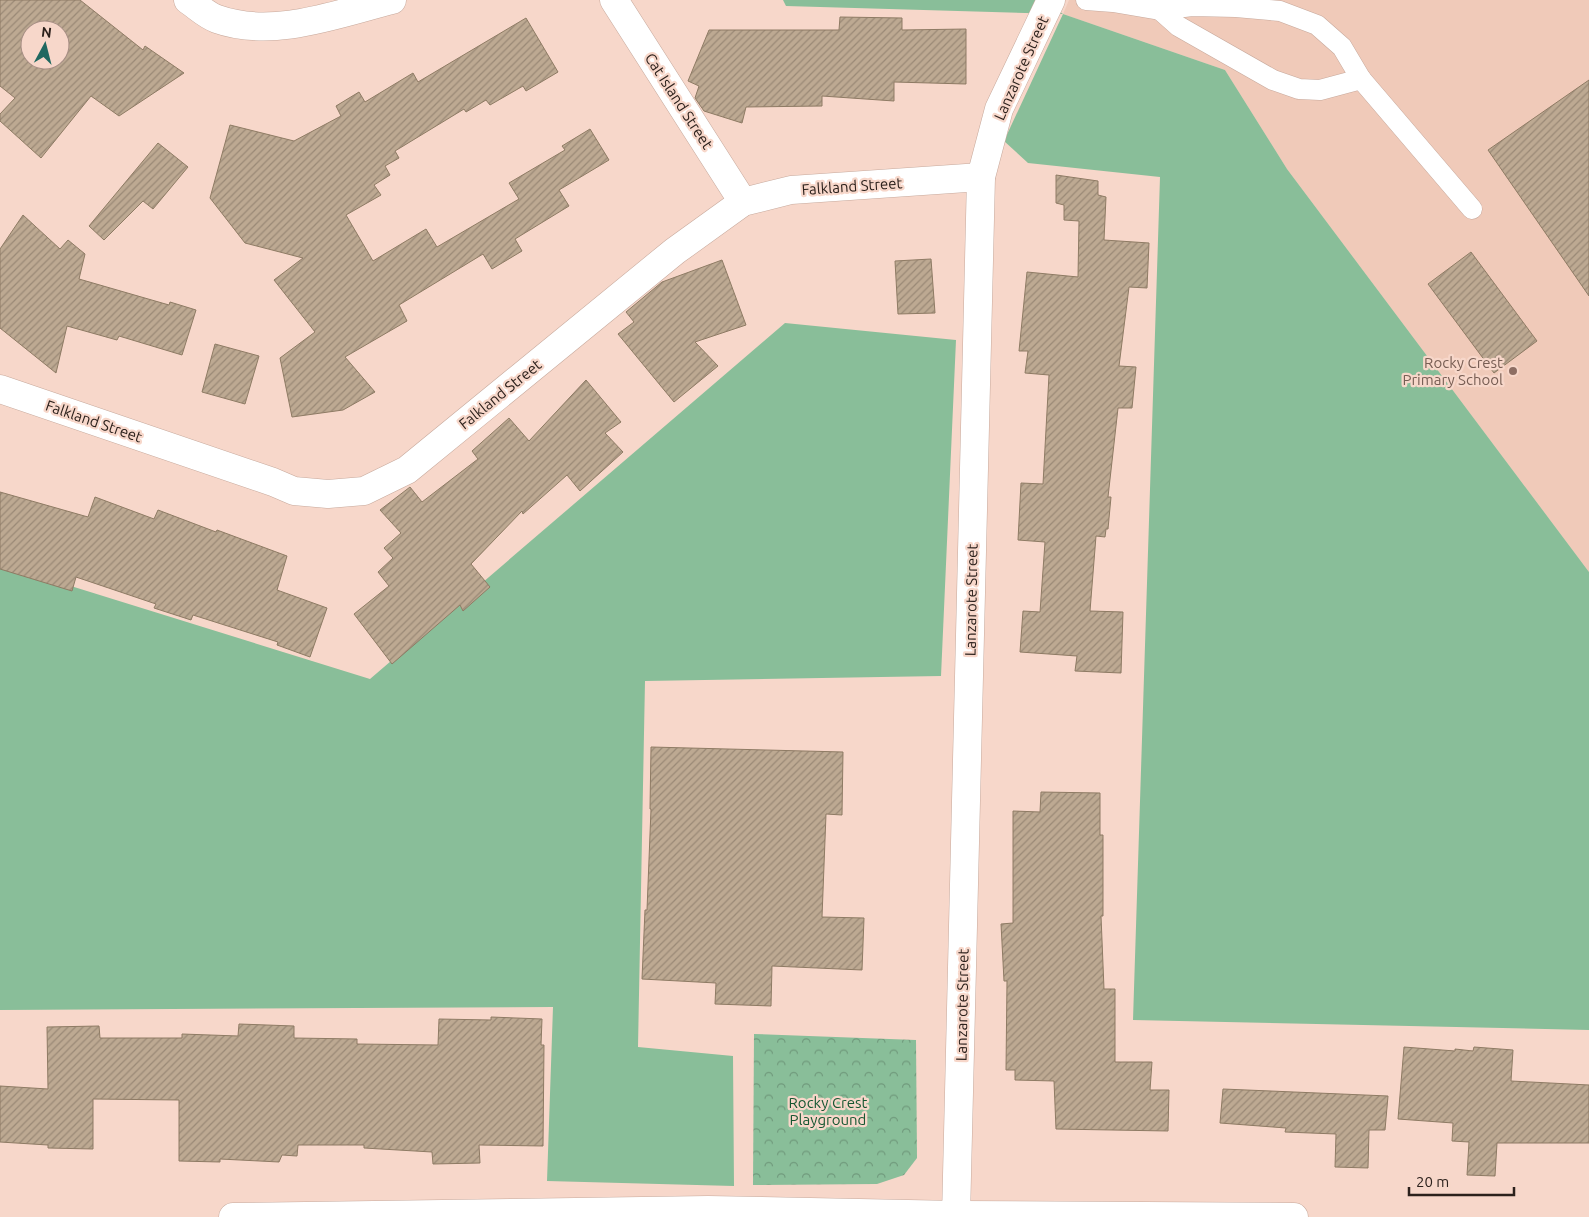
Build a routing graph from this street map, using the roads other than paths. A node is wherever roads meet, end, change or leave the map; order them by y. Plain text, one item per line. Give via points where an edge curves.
1 (188, 0) edge
2 (392, 0) edge
3 (614, 0) edge
4 (1051, 0) edge
5 (1086, 0) edge
6 (1160, 10) junction
7 (1361, 79) junction
8 (981, 177) junction
9 (743, 202) junction
10 (1472, 209) dead end
11 (0, 389) edge
12 (957, 1216) edge
13 (233, 1217) edge
14 (1280, 1217) edge
15 (1294, 1217) edge

1 - 2 street via 214,18 243,26 270,27
3 - 9 street, Cat Island Street
4 - 8 street, Lanzarote Street via 999,109
5 - 6 lane
6 - 7 lane via 1178,26 1273,80 1299,90 1320,90
6 - 7 lane via 1236,6 1280,11 1317,25 1342,47
7 - 10 lane
8 - 9 street, Falkland Street via 791,190
8 - 12 street, Lanzarote Street
9 - 11 street, Falkland Street via 675,251 406,470 364,491 328,494 294,491
12 - 13 street via 708,1210
12 - 14 street
14 - 15 street

